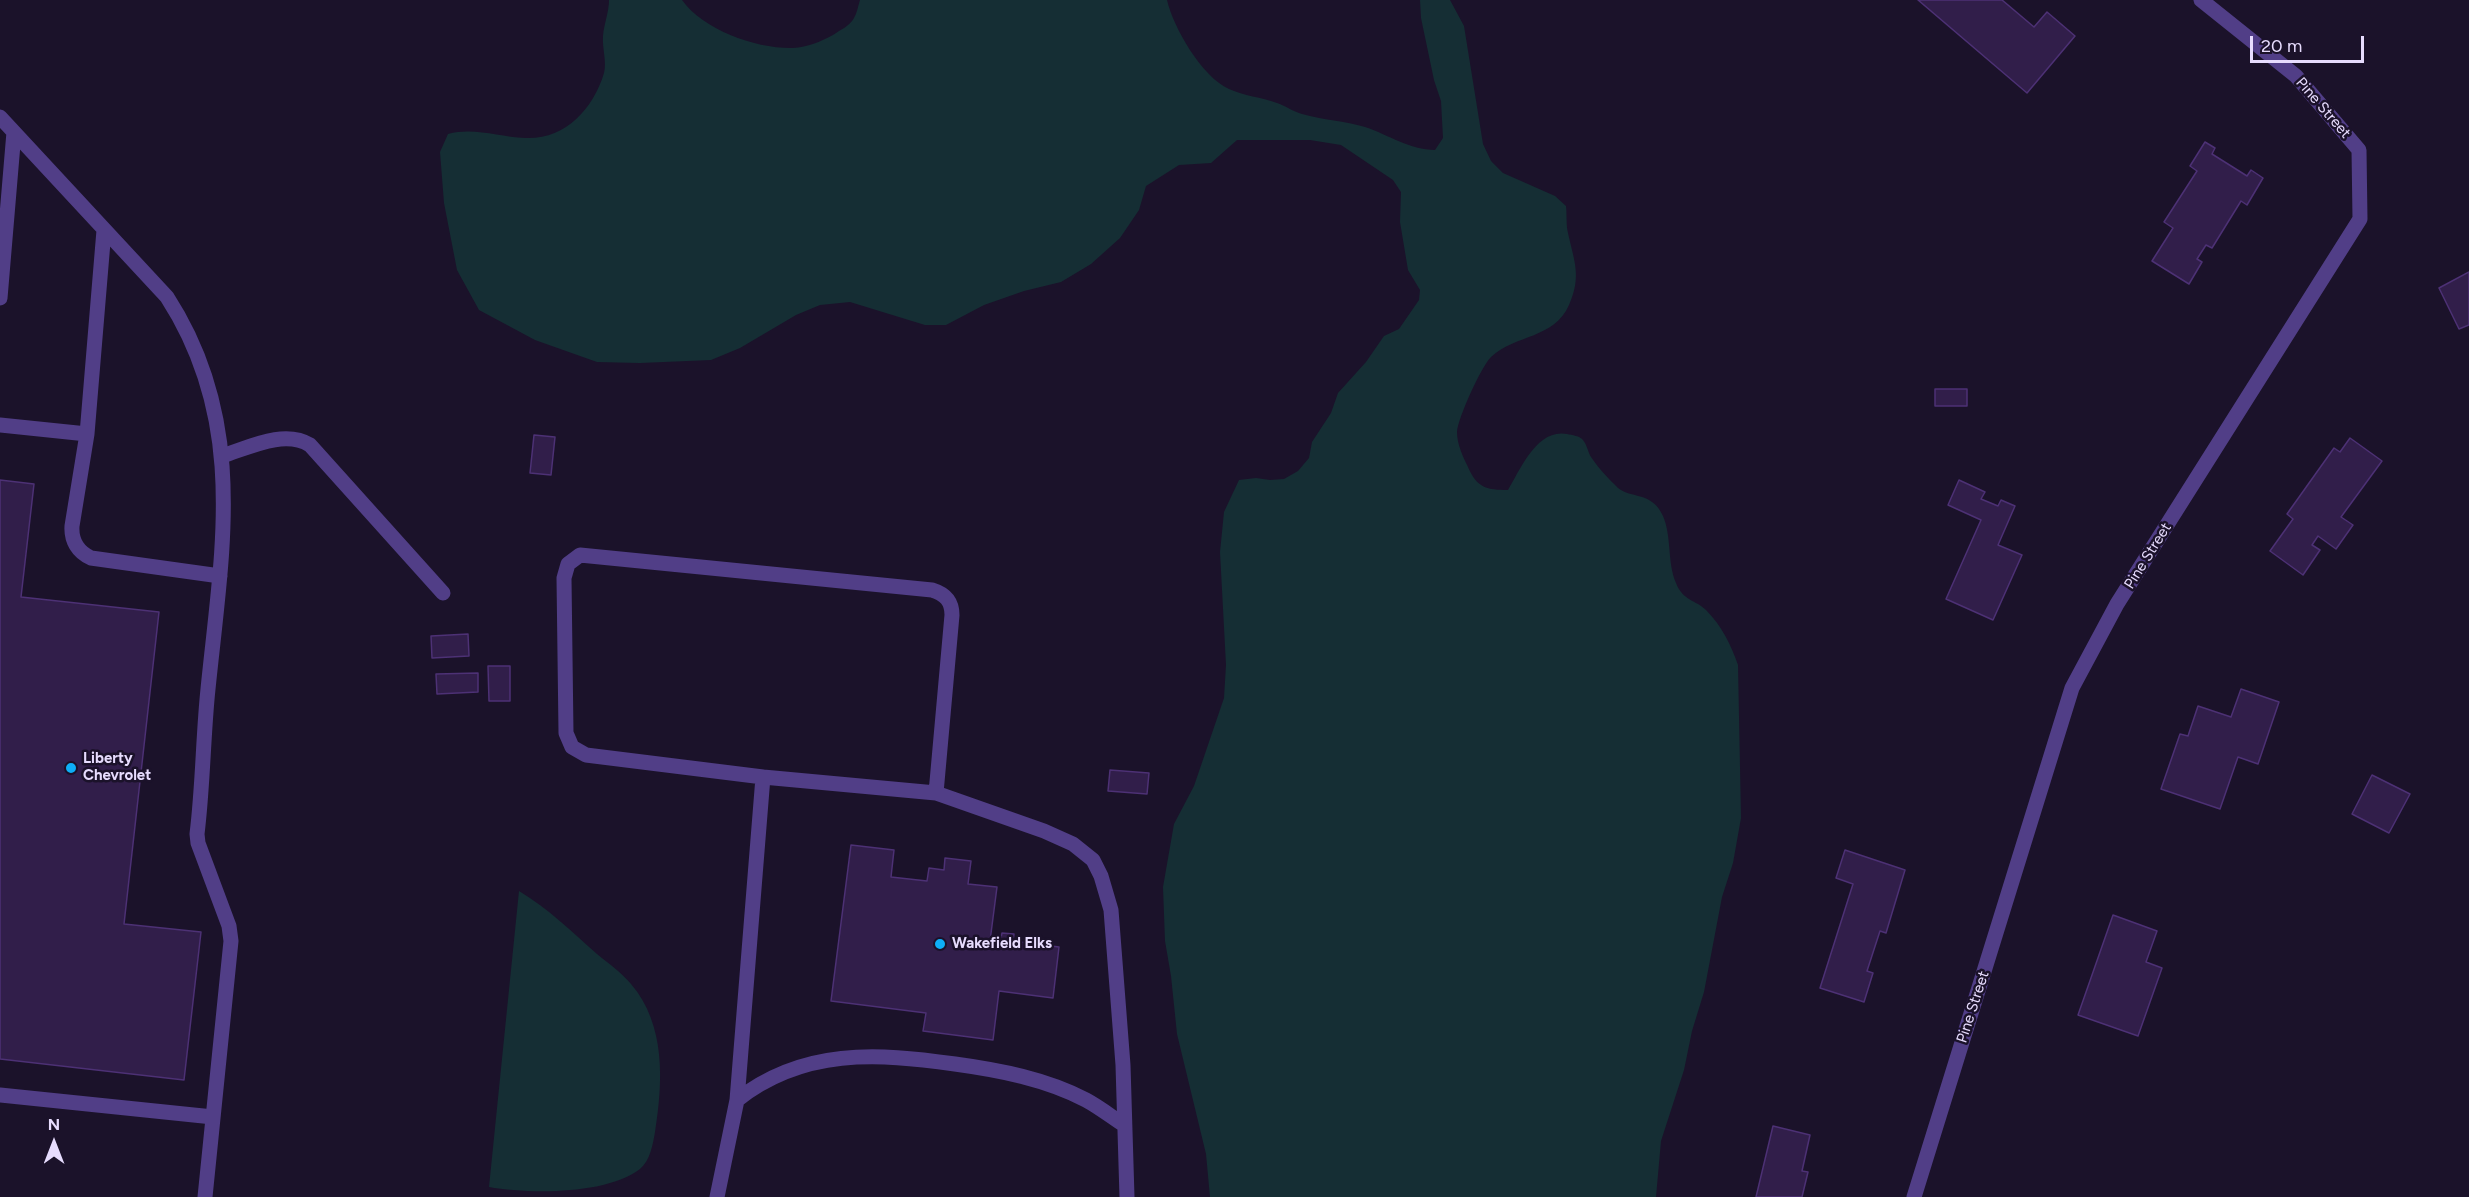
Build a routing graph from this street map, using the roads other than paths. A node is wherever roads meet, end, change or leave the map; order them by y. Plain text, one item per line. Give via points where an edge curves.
1 (2201, 0) edge
2 (0, 117) edge
3 (14, 132) junction
4 (104, 230) junction
5 (0, 298) edge
6 (0, 425) edge
7 (87, 434) junction
8 (222, 456) junction
9 (220, 576) junction
10 (443, 593) dead end
11 (763, 777) junction
12 (936, 793) junction
13 (0, 1095) edge
14 (737, 1100) junction
15 (213, 1117) junction
16 (1124, 1125) junction
17 (205, 1197) edge
18 (717, 1197) edge
19 (1127, 1197) edge
20 (1914, 1197) edge

1 - 20 street, Pine Street via 2295,76 2359,150 2360,219 2117,604 2072,688
2 - 3 street
3 - 4 street
3 - 5 street
4 - 7 street
4 - 8 street via 167,297 183,322 218,418
6 - 7 street
7 - 9 street via 72,526 78,548 97,559
8 - 9 street via 225,522
8 - 10 street via 286,438 305,442
9 - 15 street via 197,834 231,936
11 - 12 street
11 - 12 street via 586,755 574,750 566,733 564,578 571,561 589,555 941,592 950,602 952,615
11 - 14 street
12 - 16 street via 1044,831 1073,844 1093,860 1111,910
13 - 15 street
14 - 16 street via 783,1072 819,1061 865,1056 920,1059 998,1070 1044,1083 1086,1100
14 - 18 street
15 - 17 street
16 - 19 street

